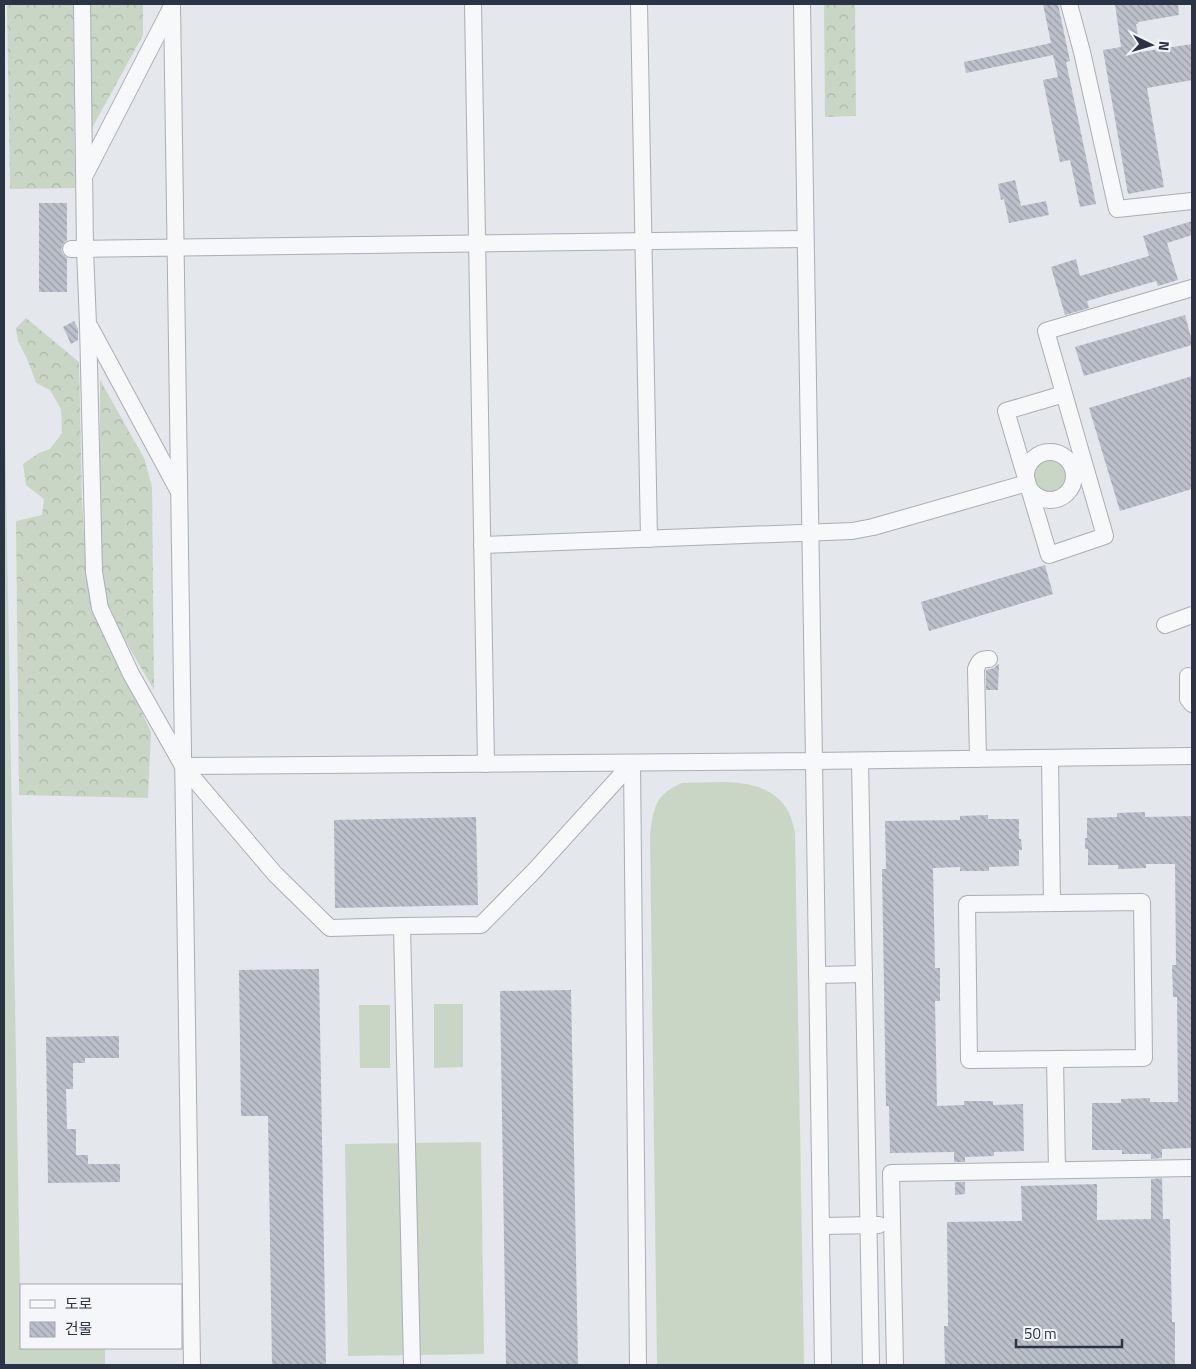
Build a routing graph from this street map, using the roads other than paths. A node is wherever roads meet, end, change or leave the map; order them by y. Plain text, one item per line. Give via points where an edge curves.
1 (82, 4) edge
2 (473, 4) edge
3 (639, 4) edge
4 (802, 4) edge
5 (1070, 4) edge
6 (172, 5) edge
7 (85, 175) junction
8 (1192, 201) edge
9 (805, 239) junction
10 (643, 242) junction
11 (476, 244) junction
12 (175, 248) junction
13 (78, 249) junction
14 (1192, 288) edge
15 (88, 325) junction
16 (1064, 394) junction
17 (1078, 466) junction
18 (1026, 483) junction
19 (179, 492) junction
20 (812, 533) junction
21 (649, 539) junction
22 (482, 545) junction
23 (1192, 614) edge
24 (1166, 625) dead end
25 (990, 658) dead end
26 (1188, 676) dead end
27 (1192, 704) edge
28 (1192, 756) edge
29 (1050, 758) junction
30 (978, 759) junction
31 (814, 761) junction
32 (860, 761) junction
33 (632, 763) junction
34 (486, 764) junction
35 (183, 766) junction
36 (1052, 903) junction
37 (402, 926) junction
38 (864, 974) junction
39 (817, 975) junction
40 (1055, 1059) junction
41 (1192, 1168) edge
42 (1058, 1170) junction
43 (868, 1225) junction
44 (892, 1225) junction
45 (821, 1226) junction
46 (192, 1365) edge
47 (412, 1365) edge
48 (638, 1365) edge
49 (824, 1365) edge
50 (871, 1365) edge
51 (895, 1365) edge

1 - 7 street
2 - 11 street
3 - 10 street
4 - 9 street
5 - 8 street via 1117,209
6 - 7 street
6 - 12 street
7 - 13 street
9 - 10 street
9 - 20 street
10 - 11 street
10 - 21 street
11 - 12 street
11 - 22 street
12 - 13 street
12 - 19 street
13 - 15 street
14 - 16 street via 1046,331
15 - 19 street
15 - 35 street via 94,572 100,608 131,674
16 - 17 street
16 - 18 street via 1006,411
17 - 18 street via 1057,453 1047,452 1030,463
17 - 18 street via 1070,489 1062,497 1041,499
17 - 18 street via 1105,536 1048,555
18 - 20 street via 872,527 838,533
19 - 35 street
20 - 21 street
20 - 31 street
21 - 22 street
22 - 34 street
23 - 24 street
25 - 30 street via 978,662 976,669
26 - 27 street via 1188,699
28 - 29 street
29 - 30 street
29 - 36 street
30 - 32 street
31 - 32 street
31 - 33 street
31 - 39 street
32 - 38 street
33 - 34 street
33 - 37 street via 480,925
33 - 48 street
34 - 35 street
35 - 37 street via 276,874 330,928
35 - 46 street
36 - 40 street via 967,904 968,1060
36 - 40 street via 1142,902 1144,1058
37 - 47 street
38 - 39 street
38 - 43 street
39 - 45 street
40 - 42 street
41 - 42 street
42 - 44 street via 891,1173
43 - 44 street
43 - 45 street
43 - 50 street
44 - 51 street
45 - 49 street

